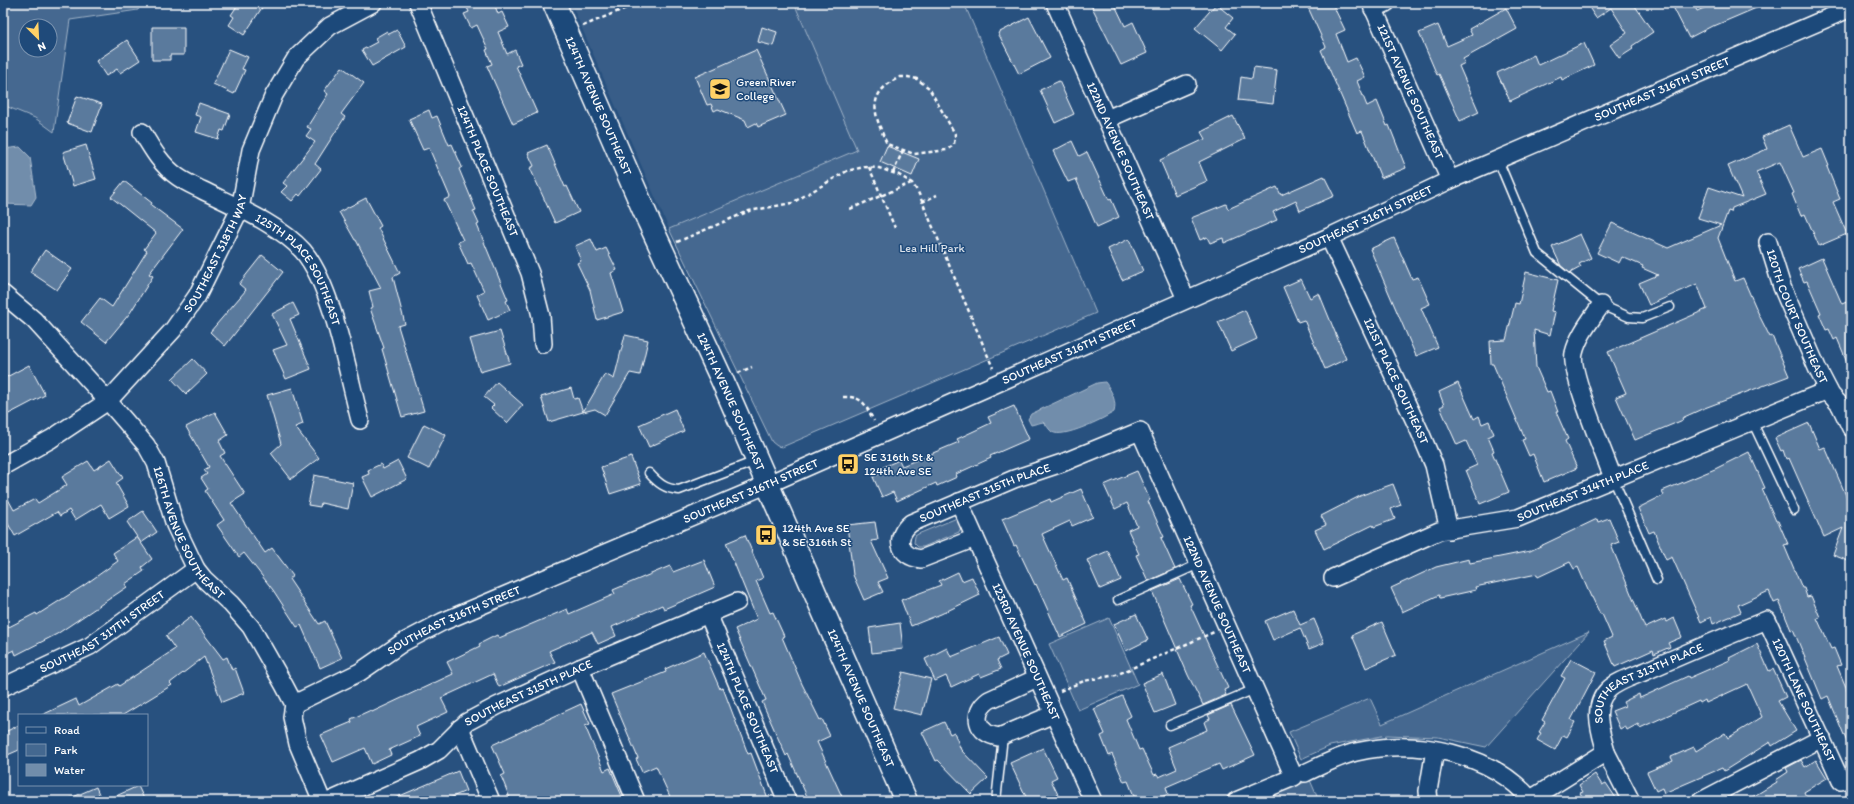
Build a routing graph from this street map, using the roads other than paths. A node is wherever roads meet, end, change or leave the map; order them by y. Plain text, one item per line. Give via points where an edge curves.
1 (373, 3) edge
2 (418, 3) edge
3 (554, 3) edge
4 (1055, 3) edge
5 (1377, 5) edge
6 (1851, 8) edge
7 (1187, 84) dead end
8 (1107, 119) junction
9 (142, 132) dead end
10 (1498, 160) junction
11 (1450, 180) junction
12 (240, 209) junction
13 (1329, 237) junction
14 (1768, 242) dead end
15 (3, 294) edge
16 (1186, 299) junction
17 (1601, 305) junction
18 (1670, 307) dead end
19 (543, 344) dead end
20 (1828, 390) junction
21 (108, 401) junction
22 (360, 420) dead end
23 (1752, 421) junction
24 (1851, 428) edge
25 (1140, 431) joint
26 (756, 462) junction
27 (3, 466) edge
28 (648, 473) dead end
29 (1614, 478) junction
30 (766, 485) junction
31 (959, 502) junction
32 (1794, 510) dead end
33 (1449, 530) junction
34 (975, 538) junction
35 (1199, 564) junction
36 (196, 569) junction
37 (1333, 578) dead end
38 (1657, 580) dead end
39 (1118, 600) dead end
40 (737, 602) dead end
41 (708, 614) junction
42 (1767, 620) joint
43 (580, 668) junction
44 (1038, 678) junction
45 (3, 687) edge
46 (1255, 689) junction
47 (294, 704) junction
48 (1054, 714) junction
49 (1170, 725) dead end
50 (460, 728) junction
51 (1003, 736) junction
52 (1822, 738) junction
53 (1435, 750) junction
54 (1606, 752) junction
55 (1300, 775) junction
56 (1841, 781) dead end
57 (1532, 800) edge
58 (322, 801) edge
59 (330, 801) edge
60 (490, 801) edge
61 (636, 801) edge
62 (787, 801) edge
63 (906, 801) edge
64 (996, 801) edge
65 (1093, 801) edge
66 (1236, 801) edge
67 (1429, 801) edge
68 (1631, 801) edge
69 (1701, 801) edge

1 - 12 street, SOUTHEAST 318TH WAY via 330,26 296,58 274,95 251,150
2 - 19 street, 124TH PLACE SOUTHEAST via 523,254 536,295
3 - 26 street, 124TH AVENUE SOUTHEAST
4 - 8 street, 122ND AVENUE SOUTHEAST
5 - 11 street, 121ST AVENUE SOUTHEAST
6 - 10 street, SOUTHEAST 316TH STREET
7 - 8 street
8 - 16 street, 122ND AVENUE SOUTHEAST
9 - 12 street, 125TH PLACE SOUTHEAST via 160,160 178,177
10 - 11 street, SOUTHEAST 316TH STREET
10 - 17 lane via 1535,251
11 - 13 street, SOUTHEAST 316TH STREET
12 - 21 street, SOUTHEAST 318TH WAY via 197,296 173,330
12 - 22 street, 125TH PLACE SOUTHEAST via 294,242 314,266 338,332
13 - 16 street, SOUTHEAST 316TH STREET
13 - 33 street, 121ST PLACE SOUTHEAST via 1434,466
14 - 20 street, 120TH COURT SOUTHEAST via 1782,287
15 - 21 street, 126TH AVENUE SOUTHEAST via 34,320
16 - 30 street, SOUTHEAST 316TH STREET
17 - 18 lane via 1629,317 1642,318
17 - 29 street via 1583,332 1573,354 1581,388
20 - 23 street, SOUTHEAST 314TH PLACE
20 - 24 street, 120TH COURT SOUTHEAST via 1840,405
21 - 27 street, SOUTHEAST 318TH WAY via 51,439
21 - 36 street, 126TH AVENUE SOUTHEAST via 139,436 151,454 174,524
23 - 29 street, SOUTHEAST 314TH PLACE
23 - 32 lane
25 - 31 street, SOUTHEAST 315TH PLACE
25 - 35 street, 122ND AVENUE SOUTHEAST
26 - 28 lane via 678,490 659,484
26 - 30 street, 124TH AVENUE SOUTHEAST
29 - 33 street, SOUTHEAST 314TH PLACE via 1518,518
29 - 38 lane
30 - 47 street, SOUTHEAST 316TH STREET via 442,622 406,641 360,672
30 - 63 street, 124TH AVENUE SOUTHEAST
31 - 34 street, 123RD AVENUE SOUTHEAST
31 - 34 street, SOUTHEAST 315TH PLACE via 910,523 901,534 902,549 907,555 921,559
33 - 37 street, SOUTHEAST 314TH PLACE via 1429,535
34 - 44 street, 123RD AVENUE SOUTHEAST
35 - 39 lane
35 - 46 street, 122ND AVENUE SOUTHEAST
36 - 45 street, SOUTHEAST 317TH STREET via 90,646
36 - 47 street, 126TH AVENUE SOUTHEAST via 251,627
40 - 41 street, SOUTHEAST 315TH PLACE
41 - 43 street, SOUTHEAST 315TH PLACE
41 - 62 street, 124TH PLACE SOUTHEAST
42 - 52 street, 120TH LANE SOUTHEAST
42 - 54 street, SOUTHEAST 313TH PLACE via 1620,682 1608,690 1601,701 1598,715
43 - 50 street, SOUTHEAST 315TH PLACE via 497,706
43 - 61 street
44 - 48 street, 123RD AVENUE SOUTHEAST
44 - 51 street via 983,704 978,718 980,726 991,736
46 - 49 lane
46 - 55 street, 122ND AVENUE SOUTHEAST
47 - 58 street, 126TH AVENUE SOUTHEAST via 294,730
48 - 51 street
48 - 65 street, 123RD AVENUE SOUTHEAST
50 - 59 street, SOUTHEAST 315TH PLACE via 439,750 420,761
50 - 60 street
51 - 64 lane
52 - 56 street, 120TH LANE SOUTHEAST
52 - 69 street
53 - 55 street via 1403,745 1354,752
53 - 57 street via 1460,755 1502,774
53 - 67 street via 1428,791
54 - 57 street, SOUTHEAST 313TH PLACE
54 - 68 street
55 - 66 street

